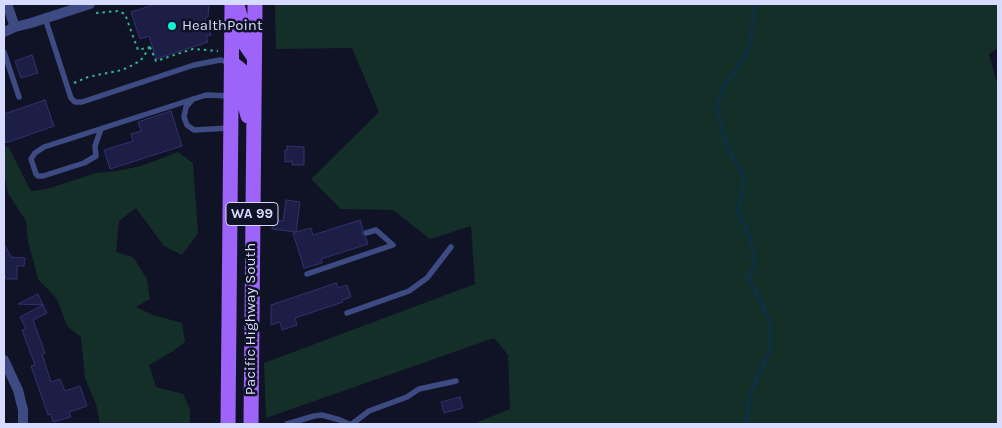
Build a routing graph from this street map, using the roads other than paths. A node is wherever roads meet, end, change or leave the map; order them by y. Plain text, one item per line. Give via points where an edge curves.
1 (7, 4) edge
2 (232, 4) edge
3 (236, 4) edge
4 (255, 4) edge
5 (91, 8) edge
6 (45, 18) junction
7 (15, 27) junction
8 (4, 32) edge
9 (4, 52) edge
10 (225, 56) junction
11 (254, 57) junction
12 (231, 96) junction
13 (19, 97) dead end
14 (193, 99) junction
15 (230, 128) junction
16 (101, 129) junction
17 (253, 134) junction
18 (366, 233) dead end
19 (451, 247) dead end
20 (307, 274) dead end
21 (347, 313) dead end
22 (4, 360) edge
23 (456, 381) dead end
24 (23, 424) edge
25 (228, 424) edge
26 (251, 424) edge
27 (287, 424) edge
28 (350, 424) edge

1 - 7 street
2 - 10 main road, Pacific Highway South / WA 99
3 - 11 main road via 243,41
4 - 11 main road, Pacific Highway South / WA 99
5 - 6 street
6 - 7 street
6 - 10 lane via 75,102
7 - 8 street
9 - 13 lane
10 - 12 main road, Pacific Highway South / WA 99
10 - 17 main road via 242,72 242,94
11 - 17 main road, Pacific Highway South / WA 99
12 - 14 lane via 206,95
12 - 15 main road, Pacific Highway South / WA 99
14 - 15 lane via 186,107 184,117 187,125 194,130
14 - 16 lane
15 - 25 main road, Pacific Highway South / WA 99
16 - 16 lane via 40,149 31,159 36,174 44,176 96,156 95,146
17 - 26 main road, Pacific Highway South / WA 99
18 - 20 lane via 376,230 393,245
19 - 21 lane via 428,278 409,291
22 - 24 street via 18,390
23 - 28 lane via 419,389 369,411
27 - 28 lane via 322,415

